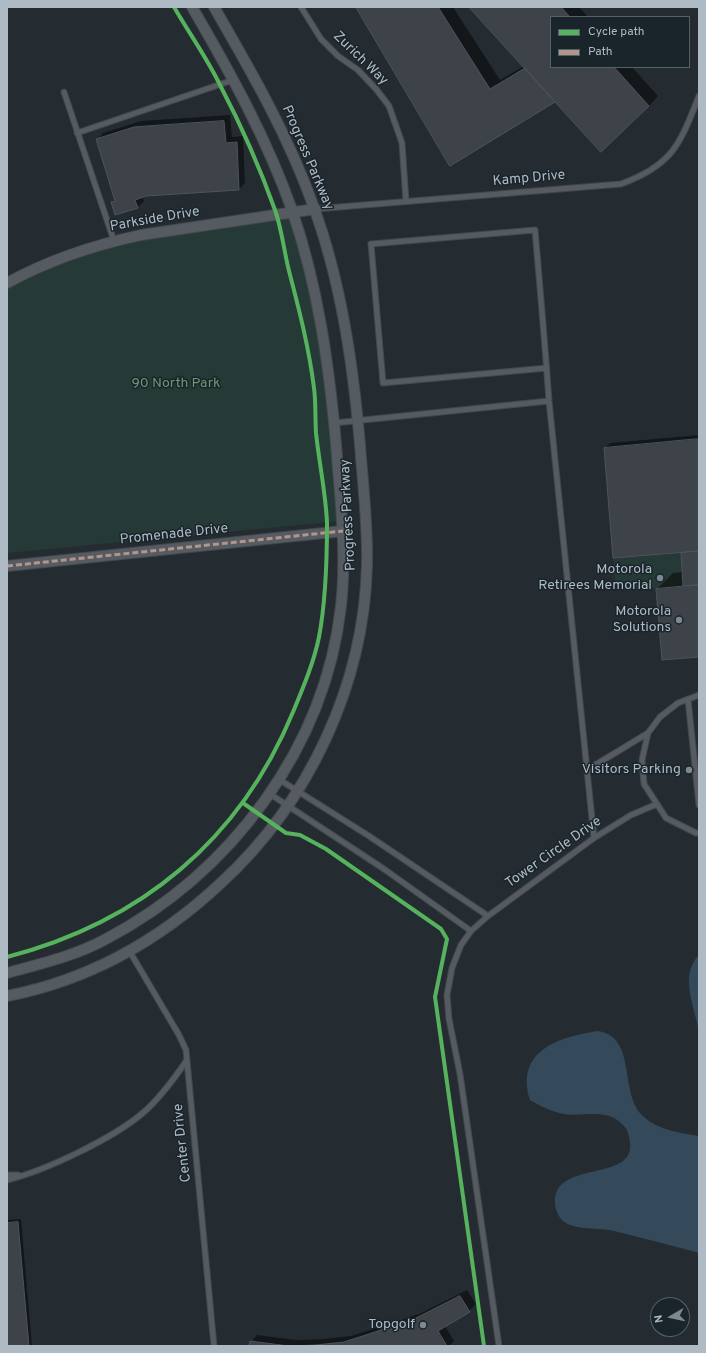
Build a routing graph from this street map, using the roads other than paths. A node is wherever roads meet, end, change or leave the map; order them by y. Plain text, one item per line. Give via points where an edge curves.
1 (192, 7) edge
2 (214, 7) edge
3 (301, 7) edge
4 (233, 80) junction
5 (64, 92) dead end
6 (699, 96) edge
7 (77, 132) junction
8 (406, 201) junction
9 (315, 209) junction
10 (292, 212) junction
11 (114, 241) junction
12 (7, 283) edge
13 (547, 368) junction
14 (549, 401) junction
15 (358, 421) junction
16 (334, 423) junction
17 (343, 531) junction
18 (7, 566) edge
19 (699, 695) edge
20 (688, 699) junction
21 (648, 733) junction
22 (586, 770) junction
23 (280, 780) junction
24 (298, 791) junction
25 (270, 794) junction
26 (657, 804) junction
27 (699, 805) edge
28 (288, 806) junction
29 (699, 833) edge
30 (594, 838) junction
31 (488, 916) junction
32 (472, 931) junction
33 (130, 952) junction
34 (7, 973) edge
35 (7, 996) edge
36 (187, 1060) junction
37 (7, 1175) edge
38 (25, 1176) junction
39 (7, 1180) edge
40 (214, 1346) edge
41 (499, 1346) edge

1 - 4 street, Progress Parkway
2 - 9 street, Progress Parkway via 277,120
3 - 8 lane, Zurich Way via 321,39 338,56 358,70 389,106 402,143
4 - 7 lane
4 - 10 street, Progress Parkway via 278,173
5 - 7 lane
6 - 8 lane, Kamp Drive via 682,137 672,153 641,177 621,184
7 - 11 lane
8 - 9 lane, Kamp Drive
9 - 10 street, Parkside Drive
9 - 15 street, Progress Parkway via 342,312
10 - 11 street, Parkside Drive
10 - 16 street, Progress Parkway via 320,317
11 - 12 street, Parkside Drive via 68,255
13 - 13 lane via 534,230 371,244 383,383
13 - 14 lane
14 - 15 lane
14 - 22 lane
15 - 16 lane
15 - 24 street, Progress Parkway via 367,536 361,626 345,692 333,725
16 - 17 street, Progress Parkway
17 - 18 street, Promenade Drive
17 - 23 street, Progress Parkway via 341,609 327,673 315,712
19 - 20 lane
20 - 21 lane via 678,702 660,717
20 - 27 lane
21 - 22 lane
21 - 26 lane via 642,760 644,784
22 - 30 lane
23 - 24 lane
23 - 25 street, Progress Parkway
24 - 28 street, Progress Parkway
24 - 31 lane
25 - 28 lane
25 - 34 street, Progress Parkway via 221,854 154,911 104,941 62,958
26 - 29 lane via 666,818
26 - 30 lane, Tower Circle Drive via 631,815
28 - 32 lane
28 - 33 street, Progress Parkway via 241,865 180,919
30 - 31 lane, Tower Circle Drive
31 - 32 lane, Tower Circle Drive
32 - 41 lane, Tower Circle Drive via 461,945 452,968 447,995
33 - 35 street, Progress Parkway via 90,970
33 - 36 lane, Center Drive via 179,1036 186,1050
36 - 38 lane via 168,1088 143,1112 110,1136
36 - 40 lane, Center Drive
37 - 38 lane
38 - 39 lane

